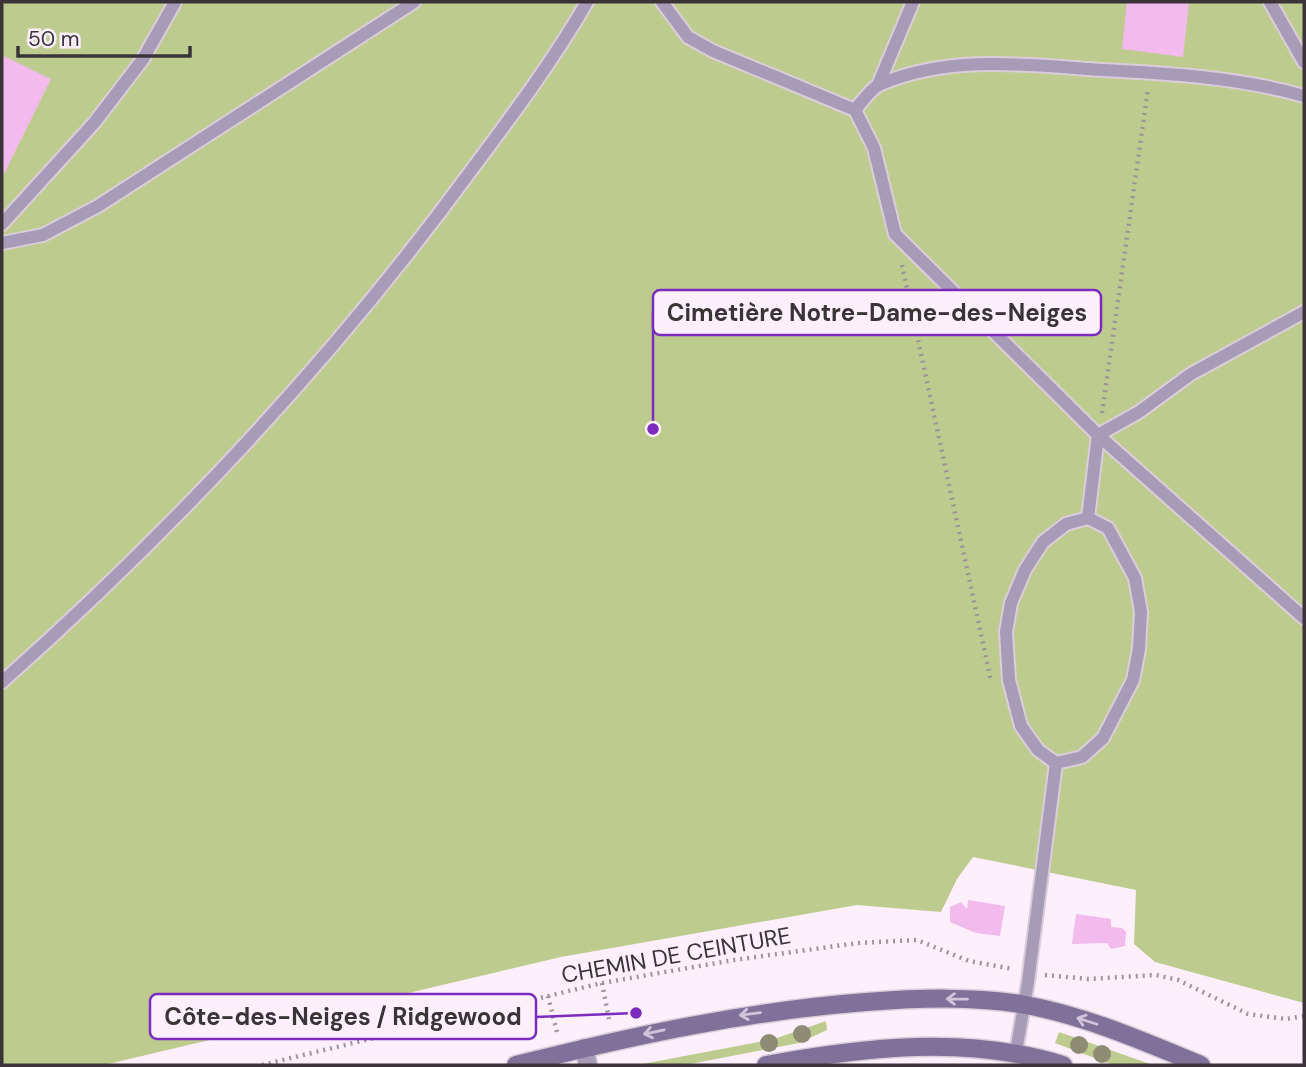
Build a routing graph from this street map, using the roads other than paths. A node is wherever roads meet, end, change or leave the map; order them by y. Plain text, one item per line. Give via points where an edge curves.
1 (175, 2) edge
2 (414, 2) edge
3 (587, 2) edge
4 (662, 2) edge
5 (913, 2) edge
6 (1270, 2) edge
7 (1304, 62) edge
8 (878, 85) junction
9 (1304, 96) edge
10 (855, 110) junction
11 (2, 224) edge
12 (2, 243) edge
13 (1304, 312) edge
14 (1098, 435) junction
15 (1088, 518) junction
16 (1304, 618) edge
17 (2, 682) edge
18 (1056, 763) junction
19 (1025, 1005) junction
20 (1016, 1052) junction
21 (586, 1057) edge
22 (516, 1065) edge
23 (766, 1065) edge
24 (1063, 1065) edge
25 (1202, 1065) edge

1 - 11 lane via 143,59 94,123
2 - 12 lane via 98,206 43,235
3 - 17 lane via 453,196 329,353 187,506 85,608
4 - 10 lane via 688,37 713,51
5 - 8 lane
6 - 7 lane
8 - 9 lane via 932,68 993,62 1261,84
8 - 10 lane
10 - 14 lane via 874,148 895,234
13 - 14 lane via 1191,374
14 - 15 lane
14 - 16 lane
15 - 18 lane via 1066,524 1043,542 1011,603 1006,632 1009,680 1021,726 1038,750
15 - 18 lane via 1108,528 1135,578 1141,612 1139,649 1121,710 1103,738 1082,757
18 - 19 lane
19 - 20 lane
19 -> 21 main road via 923,999 817,1006 702,1022
25 -> 19 main road via 1091,1023
20 - 23 main road via 910,1048
20 - 24 main road
21 - 22 main road

